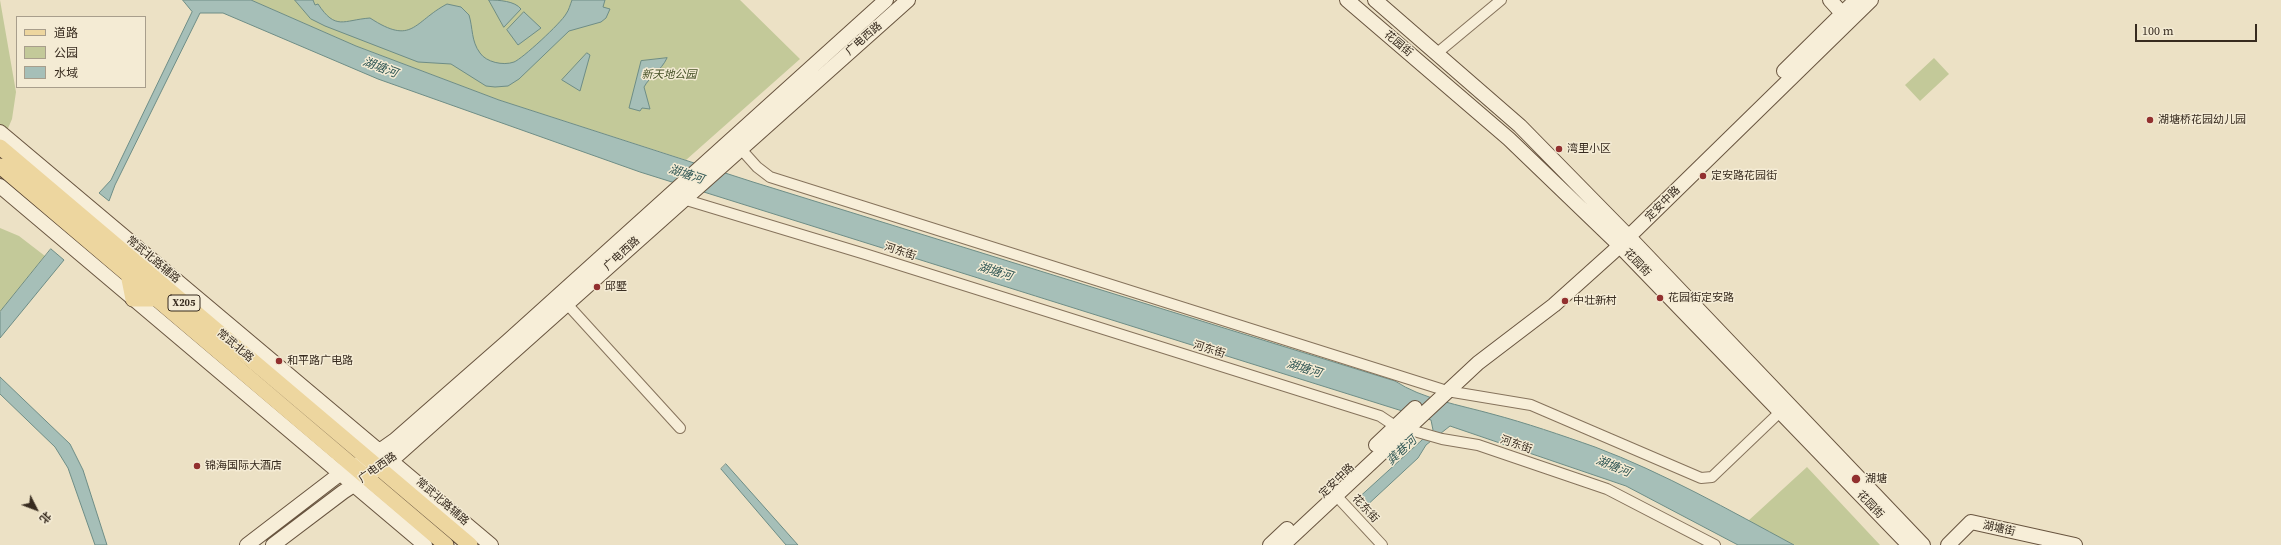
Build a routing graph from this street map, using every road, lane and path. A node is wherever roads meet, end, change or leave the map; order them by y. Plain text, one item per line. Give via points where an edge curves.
1 (886, 0) edge
2 (908, 0) edge
3 (1347, 0) edge
4 (1375, 0) edge
5 (1501, 0) edge
6 (1830, 0) edge
7 (1856, 0) edge
8 (1871, 0) edge
9 (1846, 17) junction
10 (1436, 54) junction
11 (0, 132) edge
12 (0, 146) edge
13 (740, 148) junction
14 (712, 165) junction
15 (0, 166) edge
16 (0, 186) edge
17 (684, 193) junction
18 (100, 215) junction
19 (1621, 238) junction
20 (109, 239) junction
21 (128, 274) junction
22 (133, 299) junction
23 (158, 299) junction
24 (567, 304) junction
25 (1439, 392) junction
26 (1780, 412) junction
27 (1406, 426) junction
28 (680, 428) dead end
29 (376, 459) junction
30 (392, 460) junction
31 (348, 470) junction
32 (360, 481) junction
33 (1333, 492) junction
34 (247, 545) edge
35 (273, 545) edge
36 (425, 545) edge
37 (446, 545) edge
38 (470, 545) edge
39 (491, 545) edge
40 (1270, 545) edge
41 (1283, 545) edge
42 (1382, 545) edge
43 (1716, 545) edge
44 (1909, 545) edge
45 (1923, 545) edge
46 (1948, 545) edge
47 (2075, 545) edge

1 - 14 main road, 广电西路
2 - 13 main road, 广电西路
3 - 19 main road, 花园街
4 - 10 main road, 花园街
5 - 10 street
6 - 9 main road
7 - 9 main road, 定安中路
8 - 9 main road, 定安中路
9 - 19 main road, 定安中路
10 - 19 main road, 花园街 via 1520,126
11 - 18 main road, 常武北路辅路
12 - 20 main road, 常武北路 / X205
13 - 14 main road, 广电西路
13 - 25 street via 770,177
14 - 17 main road, 广电西路
15 - 21 main road, 常武北路 / X205
16 - 22 main road
17 - 24 main road, 广电西路
17 - 27 street, 河东街 via 872,256
17 - 29 main road, 广电西路 via 504,344
18 - 20 main road
18 - 29 main road, 常武北路辅路
19 - 25 main road, 定安中路
19 - 26 main road, 花园街
19 - 45 main road, 花园街
20 - 29 main road, 常武北路 / X205
21 - 22 main road
21 - 23 main road, 常武北路 / X205
22 - 23 main road
22 - 31 main road
23 - 31 main road, 常武北路 / X205
24 - 28 street
24 - 30 main road, 广电西路
25 - 26 street via 1531,405 1700,478 1712,477
25 - 27 main road, 定安中路
26 - 44 main road, 花园街
27 - 33 main road, 定安中路
27 - 43 street, 河东街 via 1442,439 1478,445 1607,489
29 - 30 main road, 广电西路
29 - 31 main road, 广电西路
29 - 32 main road, 广电西路
29 - 38 main road, 常武北路 / X205
30 - 39 main road, 常武北路辅路
31 - 32 main road, 常武北路 / X205
31 - 34 main road, 广电西路
32 - 35 main road, 广电西路
32 - 36 main road
32 - 37 main road, 常武北路 / X205
33 - 40 main road, 定安中路
33 - 41 main road, 定安中路
33 - 42 street, 花东街
46 - 47 main road, 湖塘街 via 1971,522

